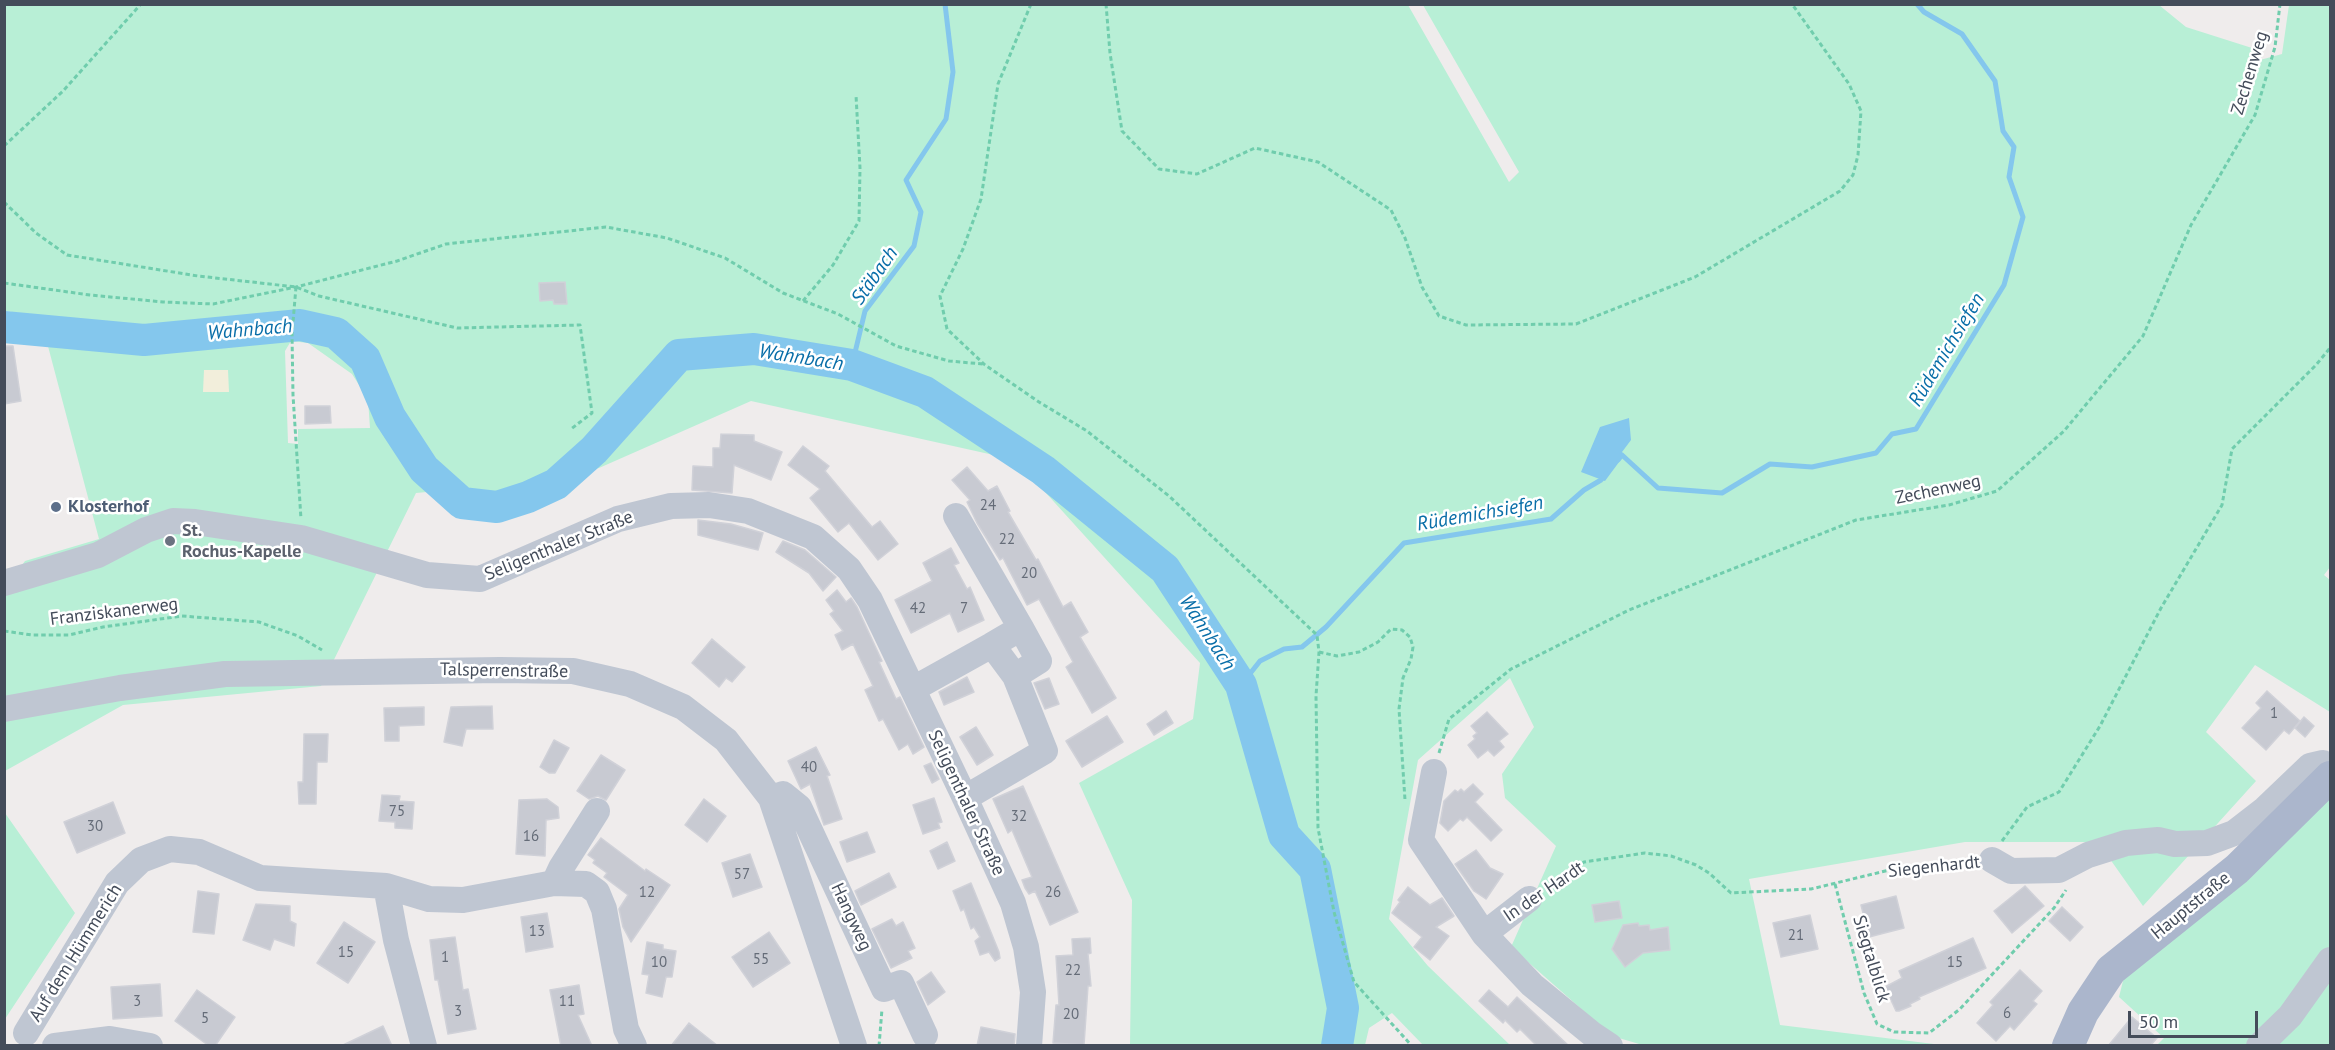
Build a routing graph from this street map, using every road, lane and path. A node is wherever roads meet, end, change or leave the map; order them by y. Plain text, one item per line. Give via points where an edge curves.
1 (141, 4) edge
2 (1031, 4) edge
3 (1106, 4) edge
4 (1792, 4) edge
5 (2280, 4) edge
6 (856, 95) dead end
7 (4, 146) edge
8 (4, 202) edge
9 (4, 283) edge
10 (296, 287) junction
11 (803, 301) junction
12 (2331, 348) edge
13 (985, 364) junction
14 (571, 429) dead end
15 (956, 516) dead end
16 (301, 538) junction
17 (4, 583) edge
18 (1020, 628) junction
19 (4, 631) edge
20 (992, 645) junction
21 (1319, 652) junction
22 (329, 654) dead end
23 (1015, 676) junction
24 (913, 689) junction
25 (4, 709) edge
26 (2331, 769) edge
27 (1434, 772) joint
28 (2331, 777) edge
29 (771, 798) junction
30 (965, 798) junction
31 (1406, 804) dead end
32 (597, 811) dead end
33 (2088, 855) junction
34 (1992, 860) junction
35 (554, 883) junction
36 (1835, 884) junction
37 (386, 886) junction
38 (1811, 889) joint
39 (1529, 899) joint
40 (1484, 934) junction
41 (2331, 960) edge
42 (884, 989) junction
43 (925, 1035) dead end
44 (19, 1039) edge
45 (53, 1046) edge
46 (150, 1046) edge
47 (424, 1046) edge
48 (634, 1046) edge
49 (854, 1046) edge
50 (879, 1046) edge
51 (1029, 1046) edge
52 (1412, 1046) edge
53 (1610, 1046) edge
54 (2068, 1046) edge
55 (2259, 1046) edge

1 - 7 path via 63,91
2 - 13 path via 998,84 981,199 940,296 947,329
3 - 4 path via 1122,131 1159,169 1197,174 1255,148 1318,162 1390,210 1405,238 1422,287 1439,316 1466,325 1576,324 1695,277 1840,191 1853,175 1862,111 1849,84
5 - 27 path, Zechenweg via 2275,47 2255,115 2191,225 2143,336 2064,431 1996,491 1949,505 1856,520 1629,610 1511,669 1449,719
6 - 11 path via 859,221 833,265
8 - 10 path via 36,233 67,255
9 - 10 path via 163,302 213,303
10 - 11 path via 446,244 606,227 667,238 725,258
10 - 14 path via 319,296 458,328 580,325 592,412
10 - 16 path via 292,334
11 - 13 path via 838,314 896,346 949,361
12 - 34 path via 2232,449 2222,505 2161,608 2100,726 2060,792 2027,807
13 - 21 path via 1087,431 1169,496 1317,635
15 - 18 street
16 - 17 street, Seligenthaler Straße via 173,521 98,555
16 - 24 street, Seligenthaler Straße via 427,575 480,579 618,519 671,506 710,505 748,512 813,537 849,569 870,600
18 - 20 street
18 - 23 street via 1038,661
19 - 22 path, Franziskanerweg via 69,635 182,616 259,622 297,636
20 - 23 street
20 - 24 street
21 - 31 path via 1337,656 1359,652 1391,629 1402,630 1410,637 1413,647 1403,678 1398,718
21 - 52 path via 1318,828 1334,912 1354,982
23 - 30 street via 1045,751
24 - 30 street, Seligenthaler Straße
25 - 29 street, Talsperrenstraße via 225,674 573,671 630,684 683,707 726,740
26 - 33 street, Siegenhardt via 2323,763 2310,766 2265,809 2225,837 2207,843 2126,843
27 - 40 street via 1421,840
28 - 54 main road, Hauptstraße via 2237,869 2111,970 2083,1012
29 - 42 street, Hangweg via 783,794 799,807
29 - 49 street, Talsperrenstraße
30 - 51 street, Seligenthaler Straße via 1012,903 1026,947 1033,992
32 - 35 street
33 - 34 street, Siegenhardt via 2059,870 2011,871
33 - 36 path, Siegtalblick via 2054,908 1960,1009 1929,1033 1894,1032 1877,1024 1864,993
34 - 36 path, Siegenhardt via 1902,867
35 - 37 street, Auf dem Hümmerich via 463,900 429,899
35 - 48 street, Auf dem Hümmerich via 586,884 597,892 604,909 626,1029
36 - 38 path, Siegenhardt
37 - 44 street, Auf dem Hümmerich via 260,878 199,852 170,849 141,860 117,883
37 - 47 street
38 - 39 path, In der Hardt via 1731,893 1696,866 1671,856 1645,853 1584,862
39 - 40 street, In der Hardt
40 - 53 street via 1532,985
41 - 55 street via 2290,1016
42 - 43 street via 901,983
42 - 50 path
44 - 45 street
45 - 46 street via 110,1039

